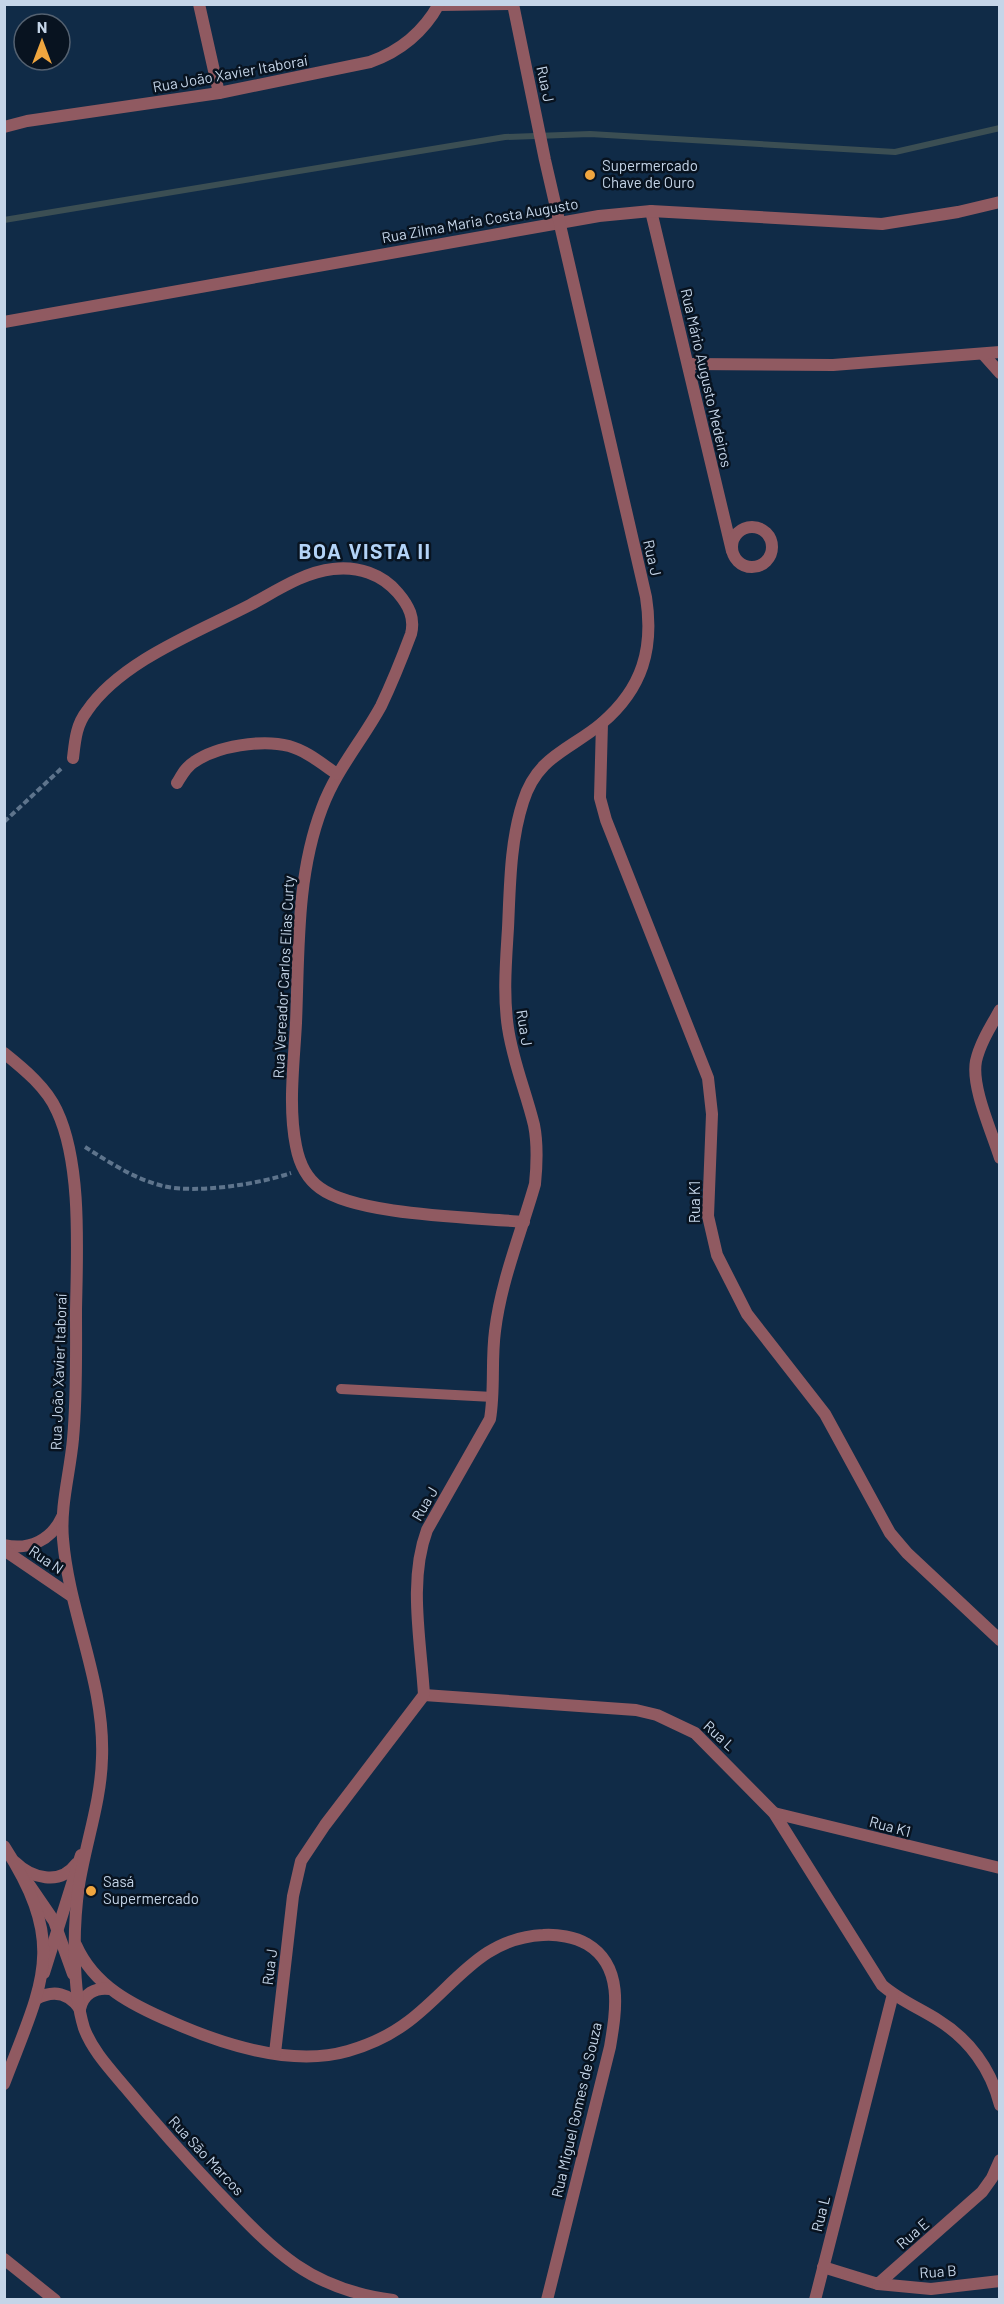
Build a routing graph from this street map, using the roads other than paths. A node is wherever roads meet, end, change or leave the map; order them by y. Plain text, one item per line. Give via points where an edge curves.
1 (199, 4) edge
2 (512, 4) edge
3 (439, 5) edge
4 (219, 93) junction
5 (4, 127) edge
6 (999, 201) edge
7 (651, 211) junction
8 (560, 221) junction
9 (4, 322) edge
10 (999, 352) edge
11 (983, 354) junction
12 (689, 364) junction
13 (999, 373) edge
14 (732, 551) dead end
15 (602, 723) junction
16 (73, 758) road end
17 (337, 774) junction
18 (177, 783) dead end
19 (999, 1010) edge
20 (4, 1053) edge
21 (999, 1158) edge
22 (524, 1222) junction
23 (341, 1389) dead end
24 (493, 1397) junction
25 (62, 1516) junction
26 (4, 1545) edge
27 (4, 1550) edge
28 (70, 1594) junction
29 (999, 1640) edge
30 (424, 1695) junction
31 (774, 1813) junction
32 (92, 1832) junction
33 (4, 1846) edge
34 (15, 1862) junction
35 (78, 1862) junction
36 (999, 1868) edge
37 (23, 1875) junction
38 (58, 1929) junction
39 (76, 1945) junction
40 (76, 1961) joint
41 (110, 1989) junction
42 (893, 1994) junction
43 (37, 1995) junction
44 (80, 2004) junction
45 (275, 2053) junction
46 (4, 2084) edge
47 (999, 2105) edge
48 (999, 2160) edge
49 (4, 2259) edge
50 (823, 2267) junction
51 (999, 2281) edge
52 (878, 2284) junction
53 (55, 2300) edge
54 (393, 2300) edge
55 (547, 2300) edge
56 (815, 2300) edge

1 - 4 street
2 - 3 street
2 - 8 street, Rua J
3 - 4 street, Rua João Xavier Itaboraí via 412,40 388,56
4 - 5 street, Rua João Xavier Itaboraí
6 - 7 street, Rua Zilma Maria Costa Augusto via 882,224
7 - 8 street, Rua Zilma Maria Costa Augusto
7 - 12 street, Rua Mário Augusto Medeiros
8 - 9 street, Rua Zilma Maria Costa Augusto
8 - 15 street, Rua J via 649,617 645,662
10 - 11 street
11 - 12 street via 833,365
11 - 13 street
12 - 14 street, Rua Mário Augusto Medeiros
15 - 22 street, Rua J via 562,748 539,771 523,801 514,846 506,1007 515,1063 537,1145 535,1184
15 - 29 street, Rua K1 via 600,798 606,820 712,1095 708,1216 725,1275 747,1314 825,1414 890,1533
16 - 17 street, Rua Vereador Carlos Elias Curty via 79,722 131,670 160,651 304,578 324,570 347,568 369,572 387,582 409,608 413,626 381,706
17 - 18 street via 289,746 255,745 195,761
17 - 22 street, Rua Vereador Carlos Elias Curty via 311,841 302,893 293,1121 303,1168 318,1187 357,1205
19 - 21 street via 975,1068
20 - 25 street, Rua João Xavier Itaboraí via 48,1095 67,1141 77,1237 76,1363 72,1445
22 - 24 street, Rua J via 498,1309
23 - 24 lane
24 - 30 street, Rua J via 482,1437 422,1543 417,1596
25 - 26 street via 46,1538 28,1545
25 - 28 street, Rua João Xavier Itaboraí
27 - 28 street, Rua N
28 - 32 street, Rua João Xavier Itaboraí via 91,1665 102,1730 101,1778
30 - 31 street, Rua L via 617,1708 657,1715 695,1733
30 - 45 street, Rua J via 302,1861 293,1896
31 - 36 street, Rua K1
31 - 42 street, Rua L via 882,1985
32 - 35 street
32 - 39 street, Rua João Xavier Itaboraí via 79,1886
33 - 34 street
34 - 35 street via 28,1873 50,1878 70,1872
34 - 37 street
35 - 38 street
37 - 38 street
37 - 43 street via 41,1918 43,1973
38 - 43 street
38 - 44 street
39 - 40 street, Rua João Xavier Itaboraí
39 - 41 street, Rua Miguel Gomes de Souza via 91,1972
40 - 44 street, Rua São Marcos
41 - 44 street via 92,1992
41 - 45 street, Rua Miguel Gomes de Souza via 194,2032
42 - 47 street via 954,2031 982,2061
42 - 50 street, Rua L
43 - 44 street via 60,1994
43 - 46 street
44 - 54 street, Rua São Marcos via 85,2031 106,2065 164,2134 277,2252 322,2282 349,2292
45 - 55 street, Rua Miguel Gomes de Souza via 332,2054 389,2034 410,2021 482,1955 513,1940 549,1935 582,1941 596,1950 613,1974 614,2022
48 - 52 street, Rua E via 982,2192
49 - 53 street
50 - 52 street
50 - 56 street, Rua L
51 - 52 street, Rua B via 931,2289

